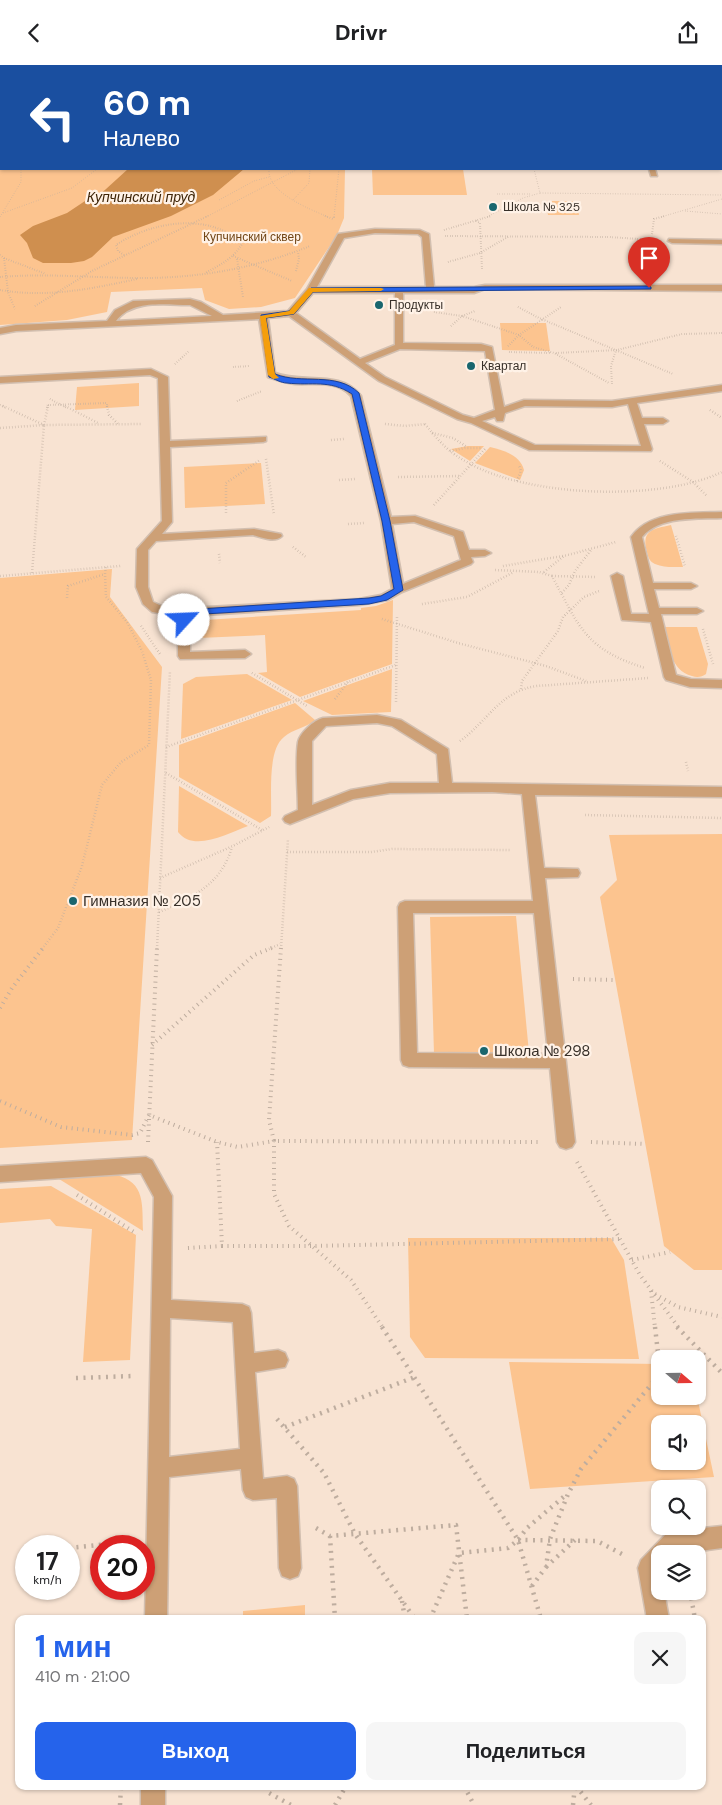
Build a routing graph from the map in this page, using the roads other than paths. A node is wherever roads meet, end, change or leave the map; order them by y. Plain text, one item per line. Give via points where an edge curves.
1 (672, 241) road end
2 (722, 242) edge
3 (722, 288) edge
4 (399, 289) junction
5 (311, 290) junction
6 (430, 290) junction
7 (291, 313) junction
8 (263, 316) junction
9 (220, 317) junction
10 (110, 323) junction
11 (3, 330) edge
12 (399, 346) junction
13 (359, 362) junction
14 (0, 379) edge
15 (722, 388) edge
16 (632, 401) junction
17 (500, 410) junction
18 (474, 421) junction
19 (638, 421) junction
20 (663, 421) dead end
21 (499, 434) junction
22 (263, 439) road end
23 (166, 444) junction
24 (722, 515) edge
25 (386, 521) junction
26 (277, 536) road end
27 (152, 538) junction
28 (486, 553) dead end
29 (466, 558) junction
30 (618, 580) road end
31 (648, 586) junction
32 (690, 586) dead end
33 (398, 590) junction
34 (697, 611) dead end
35 (184, 613) junction
36 (654, 615) junction
37 (245, 654) road end
38 (722, 684) edge
39 (446, 786) junction
40 (528, 790) junction
41 (722, 792) edge
42 (305, 811) junction
43 (290, 819) road end
44 (537, 873) junction
45 (573, 873) dead end
46 (541, 907) junction
47 (557, 1061) junction
48 (566, 1142) road end
49 (0, 1174) edge
50 (160, 1308) junction
51 (278, 1360) dead end
52 (245, 1364) junction
53 (251, 1458) junction
54 (158, 1468) junction
55 (722, 1537) edge
56 (671, 1545) edge
57 (290, 1568) dead end
58 (658, 1600) edge
59 (156, 1615) edge
60 (658, 1615) edge
61 (153, 1790) edge
62 (153, 1805) edge

1 - 2 lane
3 - 6 lane via 485,287
4 - 5 lane
4 - 6 lane
4 - 12 lane
5 - 6 lane via 342,237 375,231 420,232 426,236
5 - 7 lane
7 - 8 lane
7 - 13 lane
8 - 9 lane
8 - 25 lane via 271,375 286,381 324,382 348,387 356,396
9 - 10 lane
9 - 10 lane via 198,304 170,298 133,304 118,312
10 - 11 lane
12 - 13 lane
12 - 17 lane via 481,347 490,351
13 - 18 lane via 395,386
14 - 23 lane via 152,372 163,377
15 - 16 lane
16 - 17 lane via 612,404 524,403
16 - 19 lane
17 - 18 lane
17 - 21 lane
18 - 21 lane
19 - 20 lane
19 - 21 lane via 647,449 533,448
22 - 23 lane
23 - 27 lane via 167,522
24 - 31 lane via 671,519 643,529 636,537
25 - 29 lane via 415,519 459,534
25 - 33 lane
26 - 27 lane via 254,532
27 - 35 lane via 143,549 142,595 152,609
28 - 29 lane
29 - 33 lane
30 - 36 lane via 626,618
31 - 32 lane
31 - 36 lane
33 - 35 lane via 384,598 369,601
34 - 36 lane
35 - 37 lane via 184,656
36 - 38 lane via 670,677 690,683
39 - 40 lane
39 - 42 lane via 390,788 352,795
39 - 42 lane via 443,752 396,723 377,719 331,720 317,726 306,741
40 - 41 lane
40 - 44 lane
42 - 43 lane
44 - 45 lane
44 - 46 lane
46 - 47 lane
46 - 47 lane via 405,907 410,1060
47 - 48 lane
49 - 50 lane via 146,1165 163,1196
50 - 52 lane via 242,1313
50 - 54 lane
51 - 52 lane
52 - 53 lane
53 - 54 lane
53 - 57 lane via 253,1490 287,1486
54 - 59 lane
55 - 56 lane via 674,1542
58 - 60 lane
61 - 62 lane

